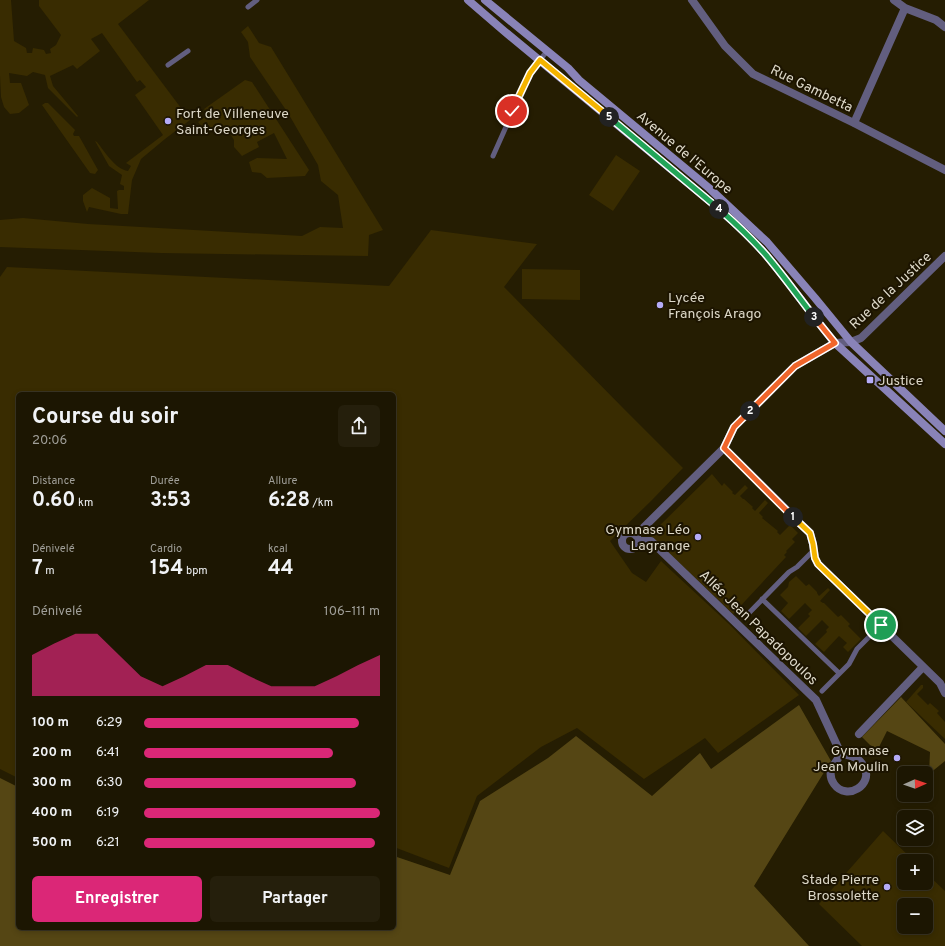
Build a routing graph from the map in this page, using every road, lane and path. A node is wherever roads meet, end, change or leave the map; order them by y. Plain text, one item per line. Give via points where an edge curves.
1 (257, 0) edge
2 (468, 0) edge
3 (485, 0) edge
4 (692, 0) edge
5 (894, 0) edge
6 (248, 7) dead end
7 (905, 8) junction
8 (945, 27) edge
9 (188, 51) dead end
10 (547, 51) junction
11 (540, 60) junction
12 (168, 65) dead end
13 (854, 123) junction
14 (493, 156) dead end
15 (945, 170) edge
16 (945, 256) edge
17 (851, 342) junction
18 (835, 343) junction
19 (945, 431) edge
20 (945, 444) edge
21 (724, 448) junction
22 (813, 551) junction
23 (762, 599) junction
24 (746, 616) dead end
25 (881, 625) junction
26 (923, 667) junction
27 (839, 673) junction
28 (945, 682) edge
29 (822, 691) dead end
30 (945, 693) edge
31 (859, 734) dead end
32 (841, 754) junction

1 - 6 lane
2 - 11 main road, Avenue de l'Europe
3 - 10 main road, Avenue de l'Europe
4 - 13 street, Rue Gambetta via 725,46 753,74
5 - 7 street
7 - 8 street via 936,20
7 - 13 street
9 - 12 lane
10 - 11 lane
10 - 17 main road, Avenue de l'Europe via 756,231
11 - 14 lane via 530,73
11 - 18 main road, Avenue de l'Europe via 731,220 765,254
13 - 15 street, Rue Gambetta
16 - 17 street, Rue de la Justice via 861,338
17 - 18 street
17 - 19 main road, Avenue de l'Europe
18 - 20 main road, Avenue de l'Europe
18 - 21 street via 795,366 734,427
21 - 22 street via 810,533
21 - 32 street, Allée Jean Papadopoulos via 637,538 651,541 816,700
22 - 23 lane
22 - 25 street via 818,564
23 - 24 lane
23 - 27 lane
25 - 26 street
25 - 27 lane
26 - 30 street via 940,683
26 - 31 street
27 - 29 lane
28 - 30 street
32 - 32 street via 831,770 831,780 837,789 848,792 858,789 865,780 866,770 861,760

